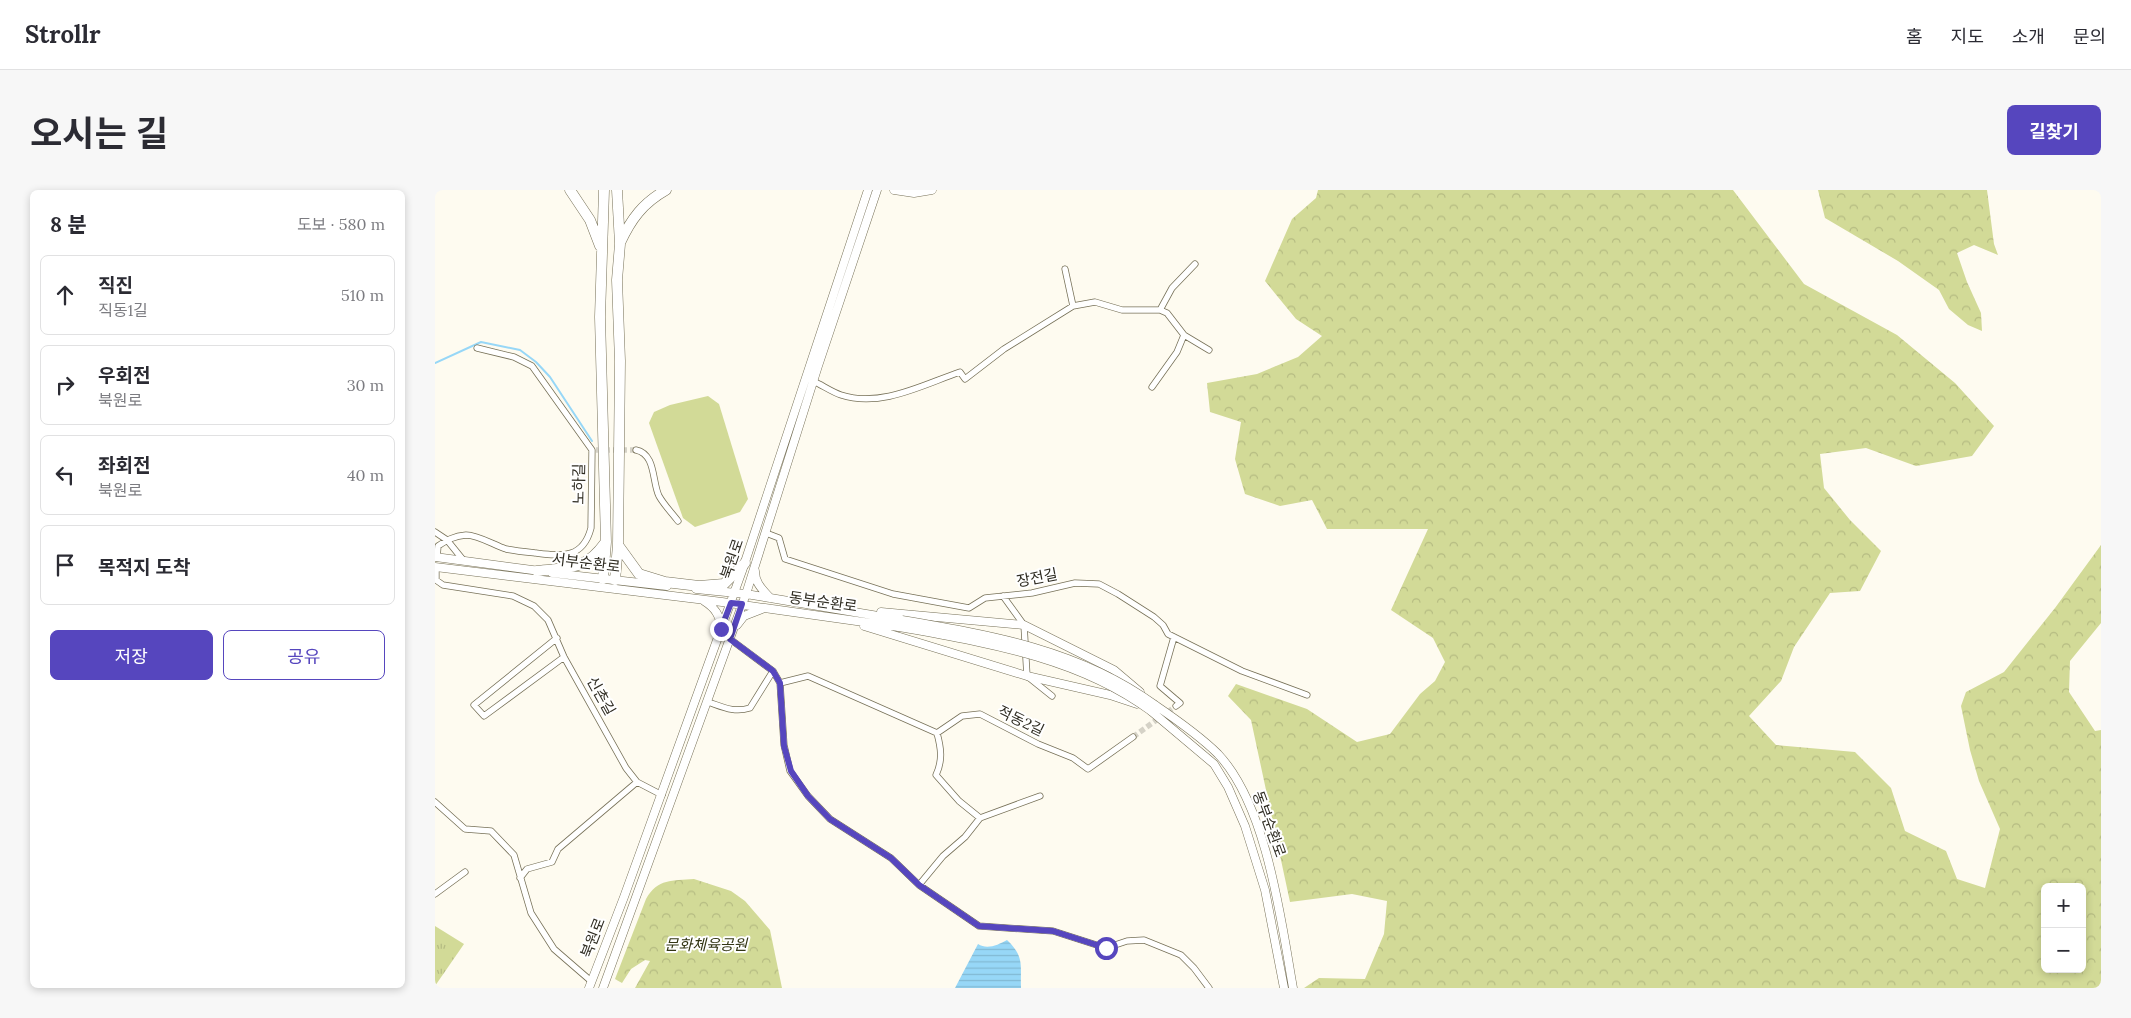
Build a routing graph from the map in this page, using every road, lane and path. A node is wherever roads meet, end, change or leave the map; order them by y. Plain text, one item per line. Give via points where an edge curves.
1 (570, 190) edge
2 (604, 190) edge
3 (617, 190) edge
4 (666, 190) edge
5 (868, 190) edge
6 (877, 190) edge
7 (895, 190) edge
8 (932, 190) edge
9 (620, 244) junction
10 (602, 251) junction
11 (1195, 264) dead end
12 (1065, 269) dead end
13 (1073, 306) junction
14 (1160, 310) junction
15 (826, 314) junction
16 (835, 316) junction
17 (1184, 335) junction
18 (477, 348) dead end
19 (1209, 350) dead end
20 (813, 381) junction
21 (1152, 387) dead end
22 (636, 450) dead end
23 (678, 521) dead end
24 (435, 532) edge
25 (766, 533) junction
26 (457, 537) junction
27 (447, 540) junction
28 (606, 542) junction
29 (618, 544) junction
30 (456, 552) junction
31 (436, 558) edge
32 (464, 561) junction
33 (750, 564) junction
34 (435, 567) edge
35 (537, 571) junction
36 (602, 583) junction
37 (615, 584) junction
38 (667, 584) junction
39 (695, 587) junction
40 (734, 593) junction
41 (746, 594) junction
42 (1003, 596) junction
43 (770, 598) junction
44 (700, 599) junction
45 (731, 603) junction
46 (742, 604) junction
47 (765, 608) junction
48 (817, 610) junction
49 (1024, 625) junction
50 (721, 629) junction
51 (733, 630) junction
52 (1174, 637) junction
53 (557, 638) junction
54 (730, 639) junction
55 (564, 657) junction
56 (773, 671) junction
57 (1027, 676) junction
58 (780, 683) junction
59 (1307, 695) dead end
60 (1052, 696) dead end
61 (697, 697) junction
62 (707, 702) junction
63 (1151, 706) junction
64 (1176, 706) dead end
65 (937, 733) junction
66 (1133, 737) tunnel mouth
67 (637, 782) junction
68 (662, 795) junction
69 (1040, 796) dead end
70 (671, 798) junction
71 (435, 802) edge
72 (980, 818) junction
73 (465, 872) dead end
74 (520, 878) junction
75 (919, 885) junction
76 (435, 894) edge
77 (590, 984) edge
78 (603, 988) edge
79 (1209, 988) edge
80 (1284, 988) edge
81 (1293, 988) edge

1 - 10 highway via 590,220
2 - 10 highway
3 - 9 highway
4 - 9 highway via 640,208
5 - 15 street, 북원로
6 - 16 street, 북원로
7 - 8 street via 914,193
9 - 29 highway via 617,280 620,361
10 - 28 highway via 600,317
11 - 14 street via 1172,288
12 - 13 street
13 - 14 street via 1095,302 1122,310
13 - 20 street via 1003,349 965,379 960,372 885,398 867,399 841,395
14 - 17 street via 1167,313
15 - 16 street
15 - 33 street, 북원로
16 - 20 street, 북원로
17 - 19 street
17 - 21 street via 1177,352
18 - 26 street, 노하길 via 514,357 532,366 594,450 591,528 583,547 562,555 507,549 468,535
20 - 25 street, 북원로
22 - 23 street via 649,460 658,494
24 - 27 street
25 - 33 street, 북원로
25 - 42 street, 장전길 via 779,538 785,559 893,594 969,608 985,598
26 - 27 street
26 - 30 street
27 - 30 street
27 - 31 street via 438,546
28 - 35 highway via 596,556 584,564
28 - 36 highway
29 - 37 highway
29 - 38 highway via 639,574
30 - 32 street
31 - 32 street, 서부순환로
31 - 34 street
32 - 35 street, 서부순환로
33 - 39 highway via 724,584
33 - 40 street, 북원로
33 - 41 street, 북원로
33 - 43 street via 758,586
34 - 36 street, 서부순환로
34 - 53 street, 신촌길 via 436,580 443,585 513,596 534,606 548,620
35 - 36 street, 서부순환로
36 - 37 street, 서부순환로
37 - 38 street, 서부순환로
37 - 44 street, 서부순환로
38 - 39 highway
39 - 40 street
40 - 41 street, 동부순환로
40 - 45 street, 북원로
41 - 43 street, 동부순환로
41 - 46 street, 북원로
42 - 49 street
42 - 52 street, 장전길 via 1032,593 1075,582 1099,584 1154,617
43 - 48 street, 동부순환로
44 - 45 street, 서부순환로
44 - 50 street via 716,611
45 - 46 street, 동부순환로
45 - 50 street, 북원로
46 - 47 street, 동부순환로
46 - 51 street, 북원로
47 - 48 street, 동부순환로
47 - 51 street via 744,616
48 - 49 street
48 - 57 street
48 - 63 street, 동부순환로, bridge via 973,632 1065,656 1122,682
49 - 57 street
49 - 63 street via 1115,670
50 - 61 street, 북원로
51 - 54 street, 북원로
52 - 59 street, 장전길 via 1242,672
52 - 64 street via 1160,686 1180,703
53 - 55 street, 신촌길
53 - 55 street via 474,705 484,716
54 - 56 street
54 - 62 street, 북원로
55 - 67 street, 신촌길
56 - 58 street
56 - 62 street via 750,708 730,710
57 - 60 street
57 - 63 street
58 - 65 street via 808,676
58 - 75 street via 784,746 791,771 808,796 830,819 891,858
61 - 62 street
61 - 68 street, 북원로
62 - 70 street, 북원로
63 - 80 street, 동부순환로 via 1215,764 1228,787 1245,826 1265,890
63 - 81 street, 동부순환로 via 1219,755 1247,800 1268,855
65 - 66 street, 적동2길 via 962,716 980,714 1073,758 1088,769
65 - 72 street via 941,765 936,775 959,801
67 - 68 street, 신촌길
67 - 74 street via 558,849 552,862 527,868
68 - 70 street
68 - 77 street, 북원로
69 - 72 street
70 - 78 street, 북원로
71 - 74 street via 465,828 491,831 514,855
72 - 75 street
73 - 76 street
74 - 77 street via 531,913 554,949
75 - 79 street via 979,926 1053,931 1106,948 1127,941 1144,940 1181,955

